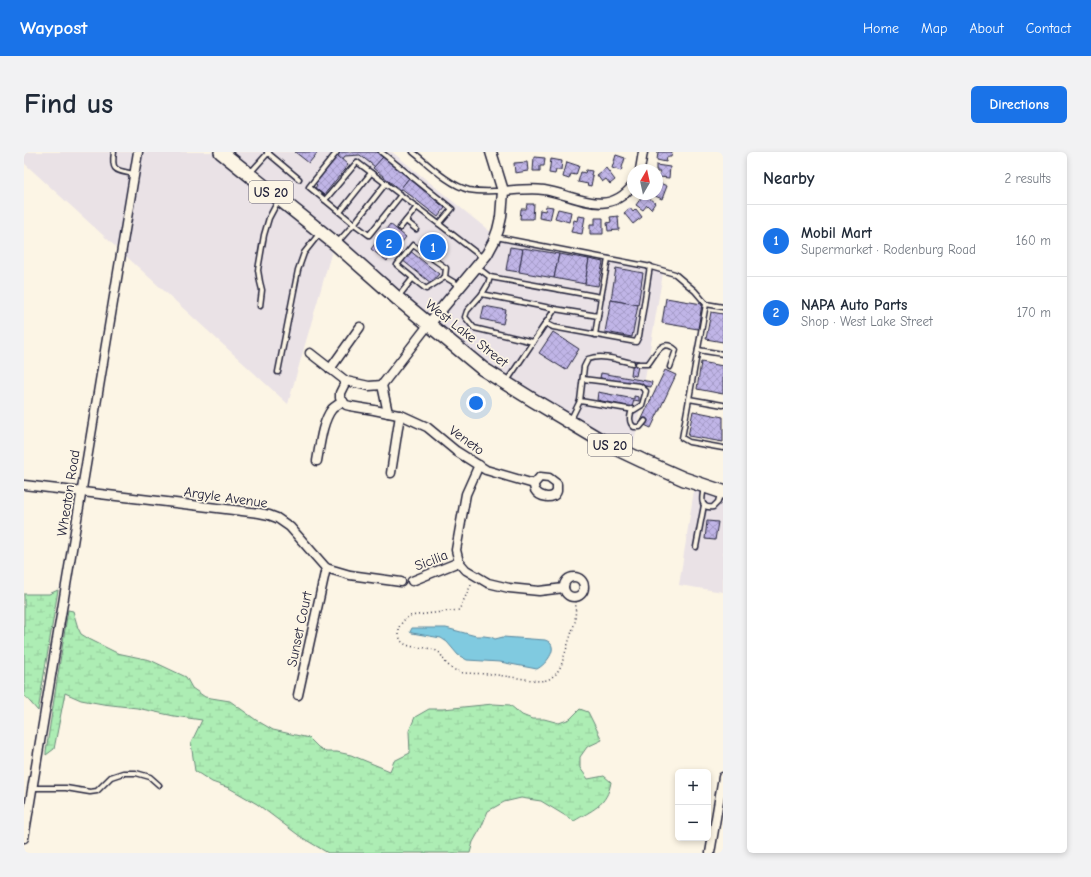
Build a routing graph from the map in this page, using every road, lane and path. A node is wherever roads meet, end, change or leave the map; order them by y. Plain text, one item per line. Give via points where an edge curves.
1 (114, 152) edge
2 (138, 152) edge
3 (221, 152) edge
4 (268, 152) edge
5 (337, 152) edge
6 (381, 152) edge
7 (413, 152) edge
8 (491, 152) edge
9 (643, 152) edge
10 (641, 164) edge
11 (371, 173) junction
12 (134, 174) junction
13 (249, 175) junction
14 (299, 179) dead end
15 (386, 183) junction
16 (504, 191) junction
17 (627, 191) edge
18 (401, 195) junction
19 (279, 199) junction
20 (325, 200) junction
21 (417, 207) junction
22 (340, 212) junction
23 (406, 221) junction
24 (354, 224) junction
25 (439, 224) junction
26 (400, 228) dead end
27 (416, 229) dead end
28 (321, 232) junction
29 (495, 236) junction
30 (336, 244) junction
31 (483, 258) junction
32 (608, 258) junction
33 (650, 266) junction
34 (476, 267) junction
35 (411, 277) junction
36 (445, 277) junction
37 (490, 277) junction
38 (460, 287) junction
39 (482, 294) junction
40 (601, 297) junction
41 (397, 298) junction
42 (706, 304) junction
43 (260, 306) dead end
44 (723, 307) edge
45 (555, 309) junction
46 (598, 316) junction
47 (545, 323) junction
48 (429, 324) junction
49 (360, 327) dead end
50 (595, 335) junction
51 (533, 342) junction
52 (698, 350) junction
53 (310, 353) dead end
54 (723, 354) edge
55 (632, 363) dead end
56 (638, 364) dead end
57 (670, 368) dead end
58 (330, 369) junction
59 (278, 372) dead end
60 (583, 379) junction
61 (346, 381) junction
62 (506, 383) junction
63 (382, 385) junction
64 (689, 399) junction
65 (343, 401) junction
66 (580, 401) junction
67 (723, 405) edge
68 (632, 409) junction
69 (388, 413) junction
70 (400, 416) junction
71 (569, 421) junction
72 (645, 422) dead end
73 (723, 448) edge
74 (317, 461) dead end
75 (478, 465) junction
76 (390, 473) dead end
77 (534, 484) dead end
78 (24, 485) edge
79 (705, 486) junction
80 (722, 492) edge
81 (81, 493) junction
82 (704, 505) junction
83 (696, 547) dead end
84 (459, 562) junction
85 (326, 568) junction
86 (412, 581) dead end
87 (401, 582) dead end
88 (471, 585) dead end
89 (564, 588) dead end
90 (576, 602) dead end
91 (298, 695) dead end
92 (723, 777) edge
93 (159, 785) dead end
94 (32, 788) junction
95 (24, 838) edge
96 (710, 853) edge

1 - 12 lane via 114,168
2 - 12 street, Wheaton Road
3 - 13 main road, West Lake Street / US 20
4 - 13 lane
4 - 14 lane
5 - 20 lane via 309,187
6 - 25 lane via 452,209
7 - 16 lane via 453,185 483,192
8 - 16 street
9 - 10 street
11 - 15 lane
11 - 20 lane via 357,162
11 - 22 lane
12 - 81 street, Wheaton Road
13 - 19 main road, West Lake Street / US 20
15 - 18 lane
15 - 24 lane
16 - 17 street via 543,190 601,203 622,196
16 - 29 street via 501,217
18 - 21 lane
18 - 24 lane via 369,235
19 - 28 main road, West Lake Street / US 20
19 - 43 lane via 264,235 258,270 262,290
20 - 22 lane
21 - 23 lane
21 - 25 lane
22 - 24 lane
23 - 26 lane
23 - 27 lane
24 - 30 lane
25 - 31 lane
28 - 30 main road, West Lake Street / US 20
28 - 59 lane via 304,253 298,270
29 - 31 street
29 - 32 lane
30 - 41 main road, West Lake Street / US 20
31 - 34 street
32 - 33 lane
32 - 40 lane
33 - 42 lane via 674,274 696,291
33 - 50 lane via 636,342
34 - 37 lane
34 - 38 street
35 - 36 lane via 426,288
35 - 36 lane via 397,265 414,245 446,268
35 - 41 lane via 413,278
36 - 38 lane
37 - 39 lane
37 - 40 lane
38 - 48 street
39 - 45 lane
39 - 51 lane via 465,317 474,328
40 - 46 lane
41 - 48 main road, West Lake Street / US 20
42 - 44 lane
42 - 52 lane
45 - 46 lane
45 - 47 lane
46 - 50 lane
47 - 50 lane via 553,327
47 - 51 lane
48 - 62 main road, West Lake Street / US 20 via 483,369
48 - 63 street
49 - 58 street
51 - 62 lane
52 - 54 lane
52 - 64 lane
53 - 58 street
55 - 60 lane via 597,357 588,359
56 - 57 lane via 648,364 664,345 672,346 676,350
58 - 61 street
60 - 66 lane
60 - 68 lane via 640,386 646,391 642,405
61 - 63 street via 369,386
61 - 65 street via 340,393
62 - 71 main road, West Lake Street / US 20
63 - 69 street
64 - 67 lane
64 - 73 lane via 682,438 689,442
65 - 69 street, Veneto via 350,406
65 - 74 street via 333,408 327,419
66 - 68 lane
66 - 71 lane
68 - 72 lane via 629,420 634,427 640,428
69 - 70 street, Veneto
70 - 75 street, Veneto via 427,427
70 - 76 street
71 - 79 main road, West Lake Street / US 20 via 607,444
75 - 77 street, Veneto via 486,470
75 - 84 street via 466,494 456,550
78 - 81 street, Argyle Avenue
79 - 80 main road, West Lake Street / US 20
79 - 82 lane via 702,497
80 - 82 lane via 713,507
81 - 85 street, Argyle Avenue via 269,515 290,527
81 - 94 street, Wheaton Road
82 - 83 lane
84 - 86 street, Sicilia
84 - 89 street via 466,570 488,583 539,591
85 - 87 street via 350,575
85 - 91 street, Sunset Court
88 - 90 path via 459,610 409,616 399,627 401,641 406,645 435,650 452,669 463,673 548,680 556,674 565,657 575,622
92 - 96 street
93 - 94 lane via 150,777 123,773 112,777 97,792 66,788
94 - 95 street, Wheaton Road

